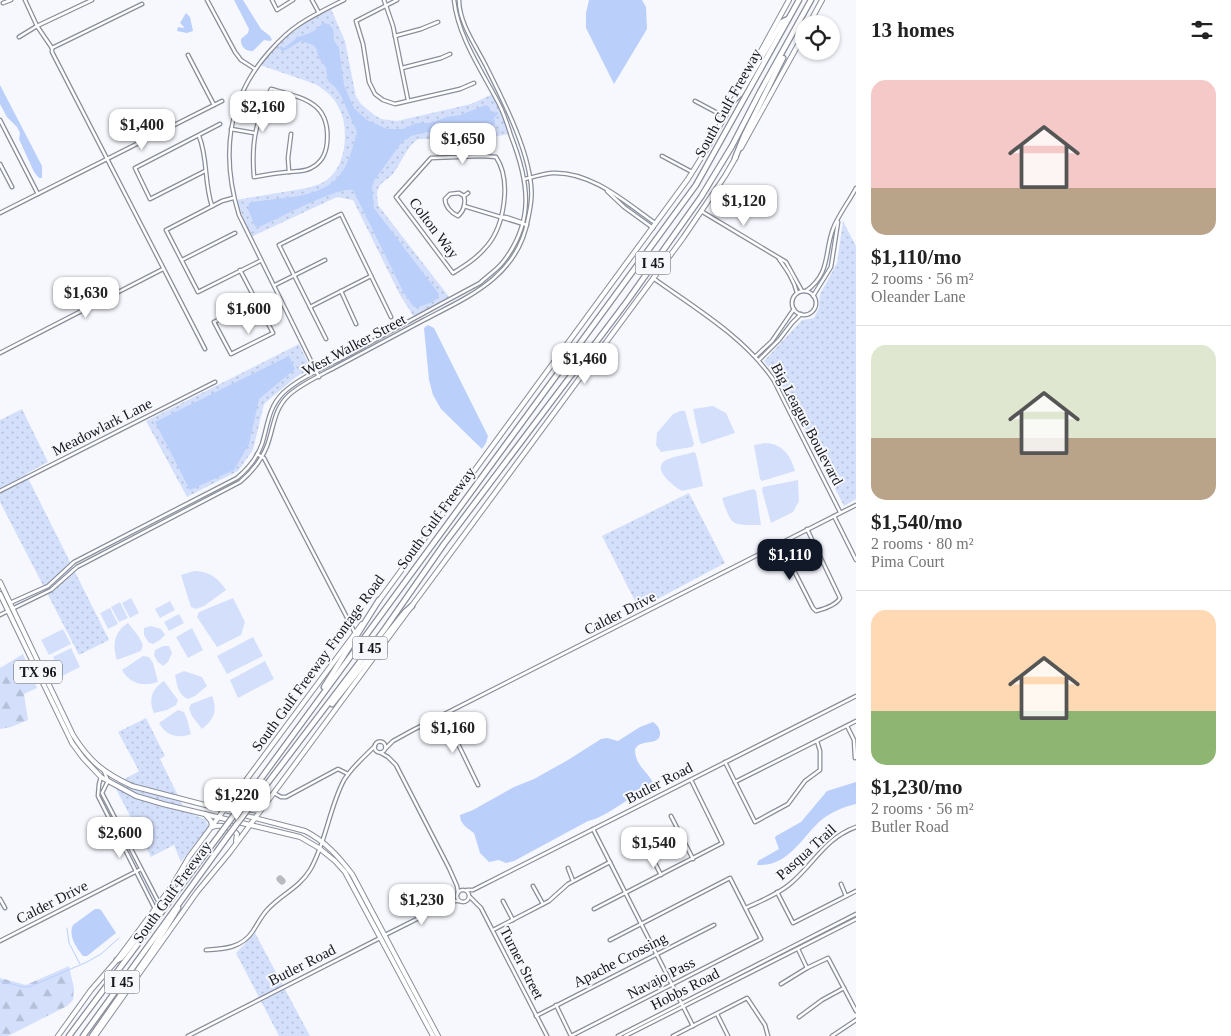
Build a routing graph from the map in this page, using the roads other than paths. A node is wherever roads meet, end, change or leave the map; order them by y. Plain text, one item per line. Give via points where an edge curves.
1 (11, 0) edge
2 (24, 0) edge
3 (92, 0) edge
4 (207, 0) edge
5 (272, 0) edge
6 (293, 0) edge
7 (312, 0) edge
8 (344, 0) edge
9 (384, 0) edge
10 (397, 0) edge
11 (454, 0) edge
12 (459, 0) edge
13 (790, 0) edge
14 (799, 0) edge
15 (811, 0) edge
16 (822, 0) edge
17 (3, 4) dead end
18 (142, 4) dead end
19 (386, 5) junction
20 (319, 13) junction
21 (803, 15) edge
22 (814, 15) edge
23 (789, 18) junction
24 (438, 22) dead end
25 (37, 26) junction
26 (795, 29) joint
27 (396, 36) junction
28 (19, 37) dead end
29 (52, 48) junction
30 (795, 50) edge
31 (450, 54) dead end
32 (188, 55) dead end
33 (402, 68) junction
34 (255, 69) junction
35 (474, 83) dead end
36 (222, 101) dead end
37 (408, 101) junction
38 (695, 101) dead end
39 (733, 101) junction
40 (214, 105) junction
41 (725, 117) junction
42 (0, 120) edge
43 (220, 124) dead end
44 (231, 129) junction
45 (254, 133) junction
46 (291, 134) dead end
47 (199, 136) junction
48 (662, 156) dead end
49 (107, 158) junction
50 (735, 158) junction
51 (0, 164) edge
52 (2, 171) edge
53 (205, 172) junction
54 (289, 172) junction
55 (692, 173) junction
56 (530, 177) junction
57 (525, 179) junction
58 (12, 187) dead end
59 (856, 188) edge
60 (468, 193) dead end
61 (38, 194) junction
62 (464, 196) junction
63 (234, 198) junction
64 (212, 206) junction
65 (464, 206) junction
66 (701, 211) junction
67 (0, 213) edge
68 (502, 217) junction
69 (840, 218) junction
70 (522, 223) junction
71 (527, 224) junction
72 (654, 226) junction
73 (235, 233) dead end
74 (779, 258) junction
75 (182, 260) junction
76 (260, 260) junction
77 (325, 260) dead end
78 (163, 269) junction
79 (240, 270) junction
80 (294, 275) junction
81 (371, 276) junction
82 (653, 278) junction
83 (480, 283) junction
84 (274, 285) junction
85 (480, 290) junction
86 (340, 291) junction
87 (802, 291) junction
88 (806, 291) junction
89 (797, 294) junction
90 (813, 296) junction
91 (256, 301) junction
92 (310, 306) junction
93 (794, 309) junction
94 (802, 314) junction
95 (391, 317) dead end
96 (356, 324) dead end
97 (326, 339) dead end
98 (376, 339) junction
99 (379, 344) junction
100 (205, 349) dead end
101 (0, 353) edge
102 (756, 356) junction
103 (759, 360) junction
104 (316, 372) junction
105 (319, 377) junction
106 (214, 382) dead end
107 (257, 454) junction
108 (262, 457) junction
109 (0, 491) edge
110 (856, 504) edge
111 (840, 512) junction
112 (834, 516) junction
113 (807, 529) junction
114 (780, 543) junction
115 (856, 560) edge
116 (0, 582) edge
117 (0, 594) edge
118 (379, 600) junction
119 (8, 604) junction
120 (412, 606) junction
121 (0, 609) edge
122 (11, 610) junction
123 (0, 615) edge
124 (355, 633) junction
125 (856, 696) edge
126 (444, 715) junction
127 (856, 721) edge
128 (847, 726) junction
129 (296, 730) junction
130 (393, 741) junction
131 (817, 741) junction
132 (382, 742) junction
133 (375, 746) junction
134 (386, 748) junction
135 (379, 753) junction
136 (366, 755) junction
137 (388, 757) junction
138 (855, 758) edge
139 (284, 762) junction
140 (725, 762) junction
141 (104, 771) junction
142 (348, 774) junction
143 (101, 777) junction
144 (691, 780) junction
145 (108, 781) junction
146 (735, 782) junction
147 (114, 785) junction
148 (478, 785) dead end
149 (104, 787) junction
150 (274, 793) junction
151 (236, 794) junction
152 (260, 810) junction
153 (224, 811) junction
154 (203, 813) junction
155 (671, 816) dead end
156 (219, 817) junction
157 (254, 819) junction
158 (250, 824) junction
159 (856, 826) edge
160 (212, 827) junction
161 (594, 829) junction
162 (639, 832) dead end
163 (125, 838) junction
164 (120, 840) junction
165 (322, 840) junction
166 (236, 844) junction
167 (319, 848) junction
168 (693, 859) junction
169 (610, 862) junction
170 (568, 868) dead end
171 (141, 869) junction
172 (136, 872) junction
173 (661, 875) junction
174 (573, 881) junction
175 (841, 884) dead end
176 (457, 886) junction
177 (533, 886) dead end
178 (181, 887) junction
179 (462, 889) junction
180 (466, 890) junction
181 (473, 890) junction
182 (856, 891) edge
183 (777, 892) junction
184 (626, 893) junction
185 (457, 894) junction
186 (470, 896) junction
187 (846, 896) junction
188 (0, 899) edge
189 (181, 900) junction
190 (453, 901) junction
191 (459, 901) junction
192 (467, 901) junction
193 (474, 901) junction
194 (503, 901) dead end
195 (159, 903) junction
196 (543, 904) junction
197 (5, 908) dead end
198 (155, 908) junction
199 (746, 908) junction
200 (594, 909) dead end
201 (856, 914) edge
202 (856, 919) edge
203 (512, 920) junction
204 (641, 924) junction
205 (714, 925) dead end
206 (493, 930) junction
207 (382, 937) junction
208 (610, 940) dead end
209 (0, 941) edge
210 (796, 945) junction
211 (798, 949) junction
212 (206, 950) dead end
213 (657, 954) junction
214 (117, 960) junction
215 (764, 964) junction
216 (807, 968) junction
217 (781, 984) dead end
218 (672, 985) junction
219 (844, 988) junction
220 (556, 1005) junction
221 (683, 1005) junction
222 (856, 1011) edge
223 (717, 1014) junction
224 (536, 1016) junction
225 (799, 1017) dead end
226 (426, 1019) junction
227 (856, 1020) edge
228 (693, 1026) junction
229 (58, 1036) edge
230 (69, 1036) edge
231 (83, 1036) edge
232 (94, 1036) edge
233 (188, 1036) edge
234 (433, 1036) edge
235 (438, 1036) edge
236 (547, 1036) edge
237 (572, 1036) edge
238 (618, 1036) edge
239 (626, 1036) edge
240 (673, 1036) edge
241 (728, 1036) edge
242 (768, 1036) edge
243 (832, 1036) edge

1 - 17 street
2 - 25 street
3 - 25 street
4 - 34 street via 235,52
5 - 6 street via 277,10
7 - 20 street
8 - 20 street
9 - 19 street
10 - 19 street
11 - 57 street, West Walker Street via 455,13 464,36 500,106
12 - 56 street, West Walker Street via 463,20 508,112
13 - 39 main road, South Gulf Freeway Frontage Road
14 - 23 highway, South Gulf Freeway / I 45
15 - 21 highway, South Gulf Freeway / I 45
16 - 22 main road
18 - 29 street
19 - 27 street
19 - 37 street via 356,21 369,82 375,94 383,100 395,104
20 - 34 street via 278,41
23 - 39 highway via 782,22
23 - 129 highway, South Gulf Freeway / I 45 via 696,185
24 - 27 street
25 - 28 street
25 - 29 street
26 - 50 highway
26 - 139 highway, South Gulf Freeway / I 45 via 732,146 700,197 628,300
27 - 33 street
29 - 49 street
30 - 50 main road
31 - 33 street
32 - 40 street
33 - 37 street
34 - 44 street via 239,98
35 - 37 street
36 - 40 street
38 - 41 street
39 - 41 main road, South Gulf Freeway Frontage Road
40 - 49 street
41 - 55 main road, South Gulf Freeway Frontage Road
42 - 61 street
43 - 47 street
44 - 45 street
44 - 63 street via 229,170
45 - 54 street via 254,177
45 - 54 street via 271,89 309,101 320,110 326,122 327,144 321,161 306,170
46 - 54 street
47 - 53 street
47 - 53 street via 134,168 150,199
48 - 55 street
49 - 61 street
49 - 78 street
50 - 66 main road
51 - 52 street
52 - 58 street
53 - 64 street
55 - 72 main road, South Gulf Freeway Frontage Road
56 - 57 street
56 - 71 street, West Walker Street via 532,198
56 - 72 street via 551,173 573,174 611,192
57 - 70 street, West Walker Street via 527,201
59 - 69 street
60 - 62 street
61 - 67 street
62 - 65 street
62 - 65 street via 450,194 445,199 458,217
63 - 64 street
63 - 76 street
64 - 75 street via 166,230
65 - 68 street
66 - 74 street
66 - 82 main road
68 - 68 street, Colton Way via 504,188 496,158 431,158 396,197 453,273 488,245
68 - 70 street
69 - 88 street via 831,234 823,272
69 - 90 street via 831,267
70 - 71 street
70 - 83 street, West Walker Street via 502,264
71 - 85 street, West Walker Street via 520,248 508,265
72 - 118 main road, South Gulf Freeway Frontage Road
73 - 75 street
74 - 87 street via 786,262
74 - 89 street
75 - 79 street via 198,292
76 - 79 street
76 - 84 street
77 - 80 street
78 - 100 street
78 - 101 street
79 - 91 street
80 - 81 street via 279,245 341,214
80 - 84 street
80 - 92 street
81 - 86 street
81 - 95 street
82 - 102 street, Big League Boulevard
82 - 120 main road
83 - 85 street
83 - 98 street, West Walker Street
84 - 104 street
85 - 99 street, West Walker Street
86 - 92 street
86 - 96 street
87 - 88 street
87 - 89 street
88 - 90 street
89 - 93 street via 792,302
90 - 94 street via 816,303 812,310
91 - 91 street via 214,322 230,354 273,333
92 - 97 street
93 - 94 street
93 - 102 street via 772,341
94 - 103 street
98 - 99 street
98 - 104 street, West Walker Street
99 - 105 street, West Walker Street
102 - 103 street, Big League Boulevard
103 - 111 street, Big League Boulevard via 773,379
104 - 105 street
104 - 107 street, West Walker Street via 285,391 274,404
105 - 108 street, West Walker Street via 289,395 278,407
106 - 109 street, Meadowlark Lane
107 - 108 street
107 - 119 street, West Walker Street via 245,471 230,482 74,562 48,586
108 - 122 street, West Walker Street via 233,487 77,567 51,590
108 - 124 street
110 - 111 street, Calder Drive
111 - 112 street, Calder Drive
112 - 113 street, Calder Drive
112 - 115 street
113 - 114 street, Calder Drive
113 - 114 street via 840,598 838,602 821,610 814,609
114 - 126 street, Calder Drive
116 - 119 main road, TX 96
117 - 119 main road, TX 96
118 - 124 main road, South Gulf Freeway Frontage Road
118 - 129 highway via 300,719
119 - 121 street, West Walker Street
119 - 122 main road, TX 96
120 - 139 highway
120 - 150 main road
122 - 123 street, West Walker Street
122 - 141 main road, TX 96 via 73,735 89,758
122 - 143 main road, TX 96 via 72,743
124 - 151 main road, South Gulf Freeway Frontage Road
125 - 140 street, Butler Road
126 - 130 street, Calder Drive
126 - 148 street
127 - 128 street
128 - 131 street
128 - 138 street via 854,740
129 - 178 highway, South Gulf Freeway / I 45, bridge
130 - 132 street, Calder Drive
130 - 134 street, Calder Drive
131 - 146 street
131 - 146 street via 820,770 806,781 788,804 755,822
132 - 133 street
132 - 134 street
133 - 135 street
133 - 136 street
134 - 135 street, Calder Drive
134 - 137 street
135 - 136 street
135 - 137 street
136 - 142 street
137 - 176 street via 396,765
139 - 189 highway, South Gulf Freeway / I 45, bridge
140 - 144 street, Butler Road
140 - 146 street
141 - 145 street
141 - 153 main road, TX 96 via 132,786
142 - 150 street via 338,769 286,796
142 - 165 street
143 - 145 main road, TX 96
143 - 164 street via 98,796
144 - 161 street, Butler Road
144 - 168 street via 722,843
145 - 147 main road, TX 96
145 - 149 street
147 - 149 street
147 - 154 main road, TX 96 via 136,796
149 - 163 street via 102,793
150 - 152 main road
151 - 152 main road via 239,805
151 - 153 main road, South Gulf Freeway Frontage Road
152 - 157 main road
153 - 156 main road, South Gulf Freeway Frontage Road
153 - 157 main road, TX 96
154 - 156 main road, TX 96
154 - 160 main road
155 - 168 street
156 - 158 main road, TX 96
156 - 160 main road, South Gulf Freeway Frontage Road
157 - 158 main road
157 - 165 main road via 305,831
158 - 166 main road
158 - 167 main road via 300,837
159 - 183 street, Pasqua Trail via 836,837 791,883
160 - 166 main road via 230,828 237,834
160 - 195 main road, South Gulf Freeway Frontage Road
161 - 169 street
161 - 181 street, Butler Road
162 - 173 street
163 - 164 street
163 - 171 street
164 - 172 street
165 - 167 street
165 - 207 main road via 351,874
166 - 232 main road via 197,892
167 - 207 main road via 345,872
167 - 212 street via 305,877 268,909 246,939 230,948
168 - 173 street
169 - 174 street
169 - 184 street
170 - 174 street
171 - 172 street, Calder Drive
171 - 195 street
172 - 198 street
172 - 209 street, Calder Drive
173 - 184 street
174 - 196 street
175 - 187 street
176 - 179 street
176 - 185 street
177 - 196 street
178 - 214 highway via 172,892
178 - 230 highway, South Gulf Freeway / I 45
179 - 180 street
179 - 185 street
180 - 181 street, Butler Road
180 - 186 street
181 - 186 street
182 - 187 street
183 - 187 street via 793,923
183 - 199 street, Pasqua Trail
184 - 200 street
184 - 204 street
185 - 190 street, Butler Road
185 - 191 street
186 - 192 street
186 - 193 street, Turner Street
188 - 197 street
189 - 231 highway, South Gulf Freeway / I 45
189 - 232 highway via 152,950
190 - 191 street, Butler Road
190 - 207 street, Butler Road
191 - 192 street
192 - 193 street
193 - 206 street, Turner Street
194 - 203 street
195 - 198 main road, South Gulf Freeway Frontage Road
196 - 203 street
198 - 214 main road, South Gulf Freeway Frontage Road
199 - 204 street via 730,878
199 - 218 street, Navajo Pass via 761,939
201 - 210 street, Hobbs Road
202 - 211 street, Hobbs Road
203 - 206 street
204 - 208 street
204 - 213 street
205 - 213 street, Apache Crossing
206 - 224 street, Turner Street
207 - 226 main road
207 - 233 street, Butler Road
210 - 211 street
210 - 215 street, Hobbs Road
211 - 215 street, Hobbs Road
211 - 216 street
213 - 218 street
213 - 220 street, Apache Crossing
214 - 229 main road, South Gulf Freeway Frontage Road
215 - 221 street, Hobbs Road
216 - 217 street
216 - 219 street via 828,958
218 - 221 street
218 - 237 street, Navajo Pass
219 - 222 street
219 - 225 street
220 - 224 street, Apache Crossing
220 - 237 street
221 - 228 street
221 - 238 street, Hobbs Road
221 - 239 street, Hobbs Road
223 - 228 street
223 - 241 street
223 - 242 street via 747,998 765,1025
224 - 236 street, Turner Street
226 - 234 main road
226 - 235 main road
227 - 243 street
228 - 240 street

